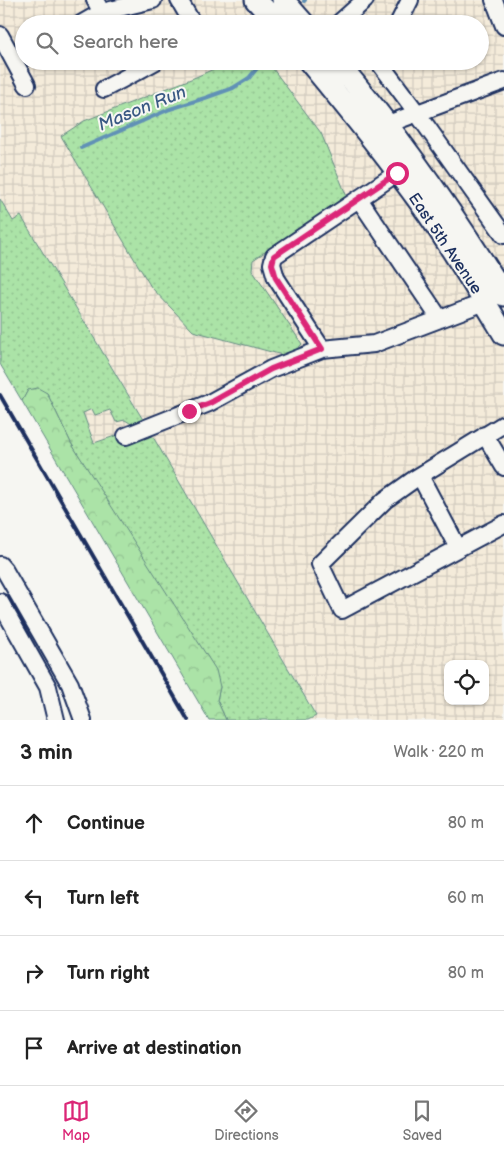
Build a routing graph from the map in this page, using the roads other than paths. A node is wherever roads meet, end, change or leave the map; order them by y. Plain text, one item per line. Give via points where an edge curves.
1 (154, 0) edge
2 (178, 0) edge
3 (256, 0) edge
4 (283, 0) edge
5 (366, 0) edge
6 (410, 0) edge
7 (494, 0) edge
8 (101, 12) edge
9 (187, 15) edge
10 (270, 15) edge
11 (296, 15) edge
12 (348, 15) edge
13 (402, 15) edge
14 (504, 26) edge
15 (0, 35) edge
16 (15, 61) edge
17 (20, 70) edge
18 (129, 70) edge
19 (316, 70) edge
20 (343, 70) edge
21 (385, 70) edge
22 (504, 81) edge
23 (28, 84) dead end
24 (104, 89) dead end
25 (417, 113) junction
26 (387, 124) junction
27 (367, 132) junction
28 (397, 173) junction
29 (359, 199) junction
30 (504, 235) edge
31 (494, 298) edge
32 (440, 319) junction
33 (504, 334) edge
34 (322, 349) junction
35 (504, 424) edge
36 (485, 435) junction
37 (126, 436) dead end
38 (504, 467) edge
39 (420, 476) junction
40 (504, 524) edge
41 (458, 548) junction
42 (0, 565) edge
43 (0, 602) edge
44 (56, 720) edge
45 (83, 720) edge

1 - 8 street
2 - 9 street
3 - 10 main road
4 - 11 main road
5 - 12 street
6 - 13 street
7 - 14 street
15 - 16 street
17 - 23 street
18 - 24 street
19 - 27 main road, East 5th Avenue
20 - 26 main road, East 5th Avenue
21 - 25 street
22 - 25 street
25 - 26 street
25 - 30 street
26 - 27 street
26 - 31 main road, East 5th Avenue via 462,230
27 - 28 main road, East 5th Avenue
28 - 29 street
28 - 31 main road, East 5th Avenue
29 - 32 street
29 - 34 street via 274,256 272,264 276,278
31 - 32 street
31 - 33 main road, East 5th Avenue
32 - 34 street via 374,344
34 - 37 street via 271,369 210,403
35 - 36 street
36 - 38 street
36 - 39 street
39 - 41 street
39 - 41 street via 385,500 320,564 342,610
40 - 41 street
42 - 45 street via 70,684
43 - 44 street via 48,687

